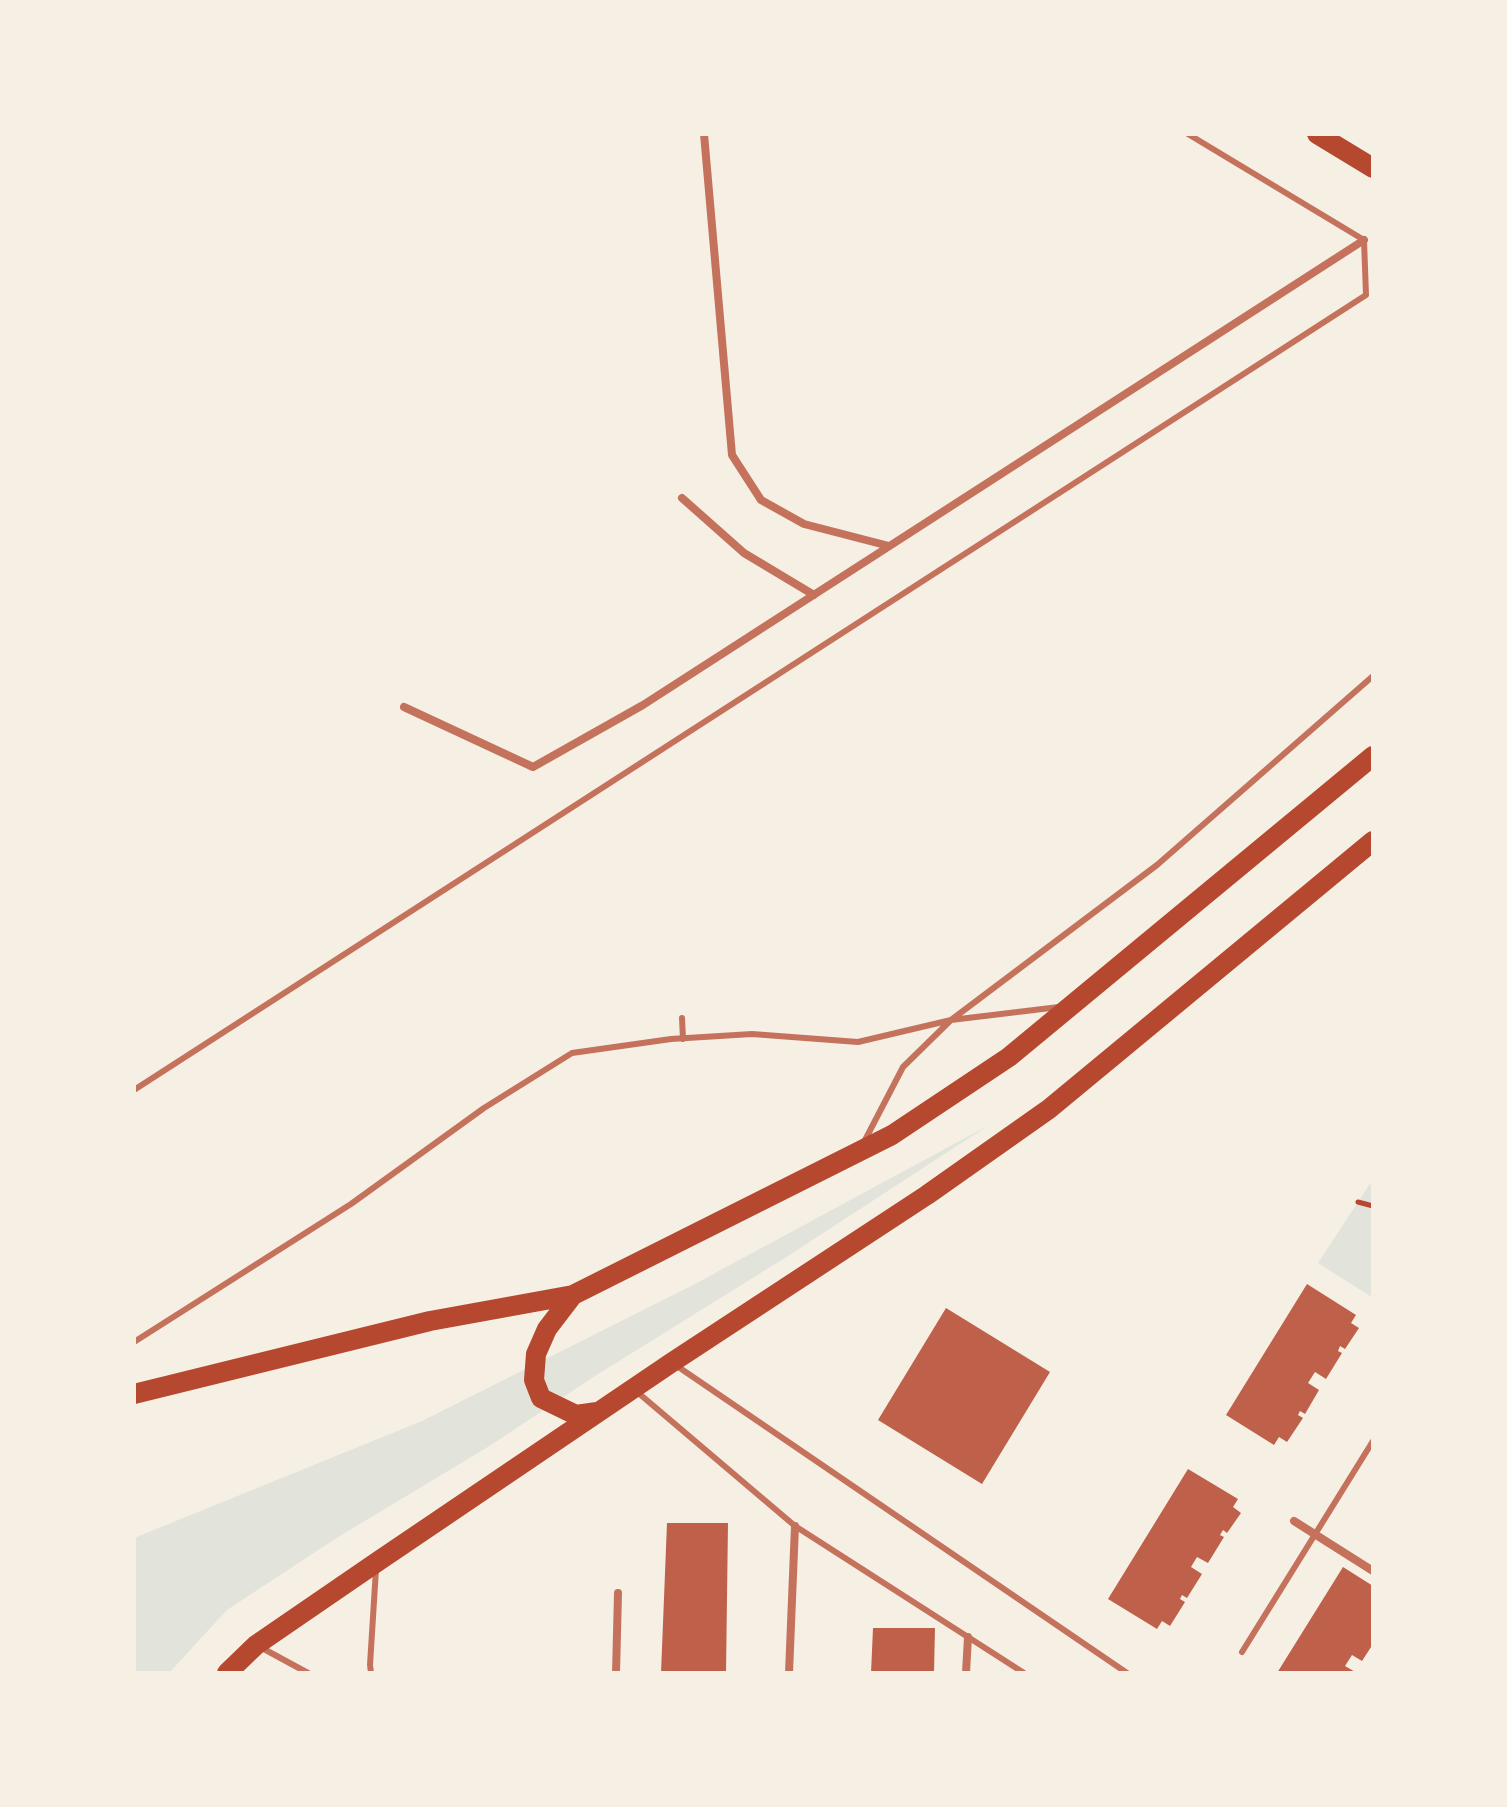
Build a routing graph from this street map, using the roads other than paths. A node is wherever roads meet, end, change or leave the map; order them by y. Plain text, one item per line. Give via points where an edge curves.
1 (704, 134) edge
2 (1188, 134) edge
3 (1317, 134) edge
4 (1373, 168) edge
5 (1364, 240) junction
6 (682, 498) dead end
7 (889, 546) junction
8 (814, 595) junction
9 (1373, 676) edge
10 (404, 707) dead end
11 (1373, 756) edge
12 (1373, 841) edge
13 (1070, 1006) junction
14 (682, 1018) dead end
15 (951, 1020) junction
16 (683, 1039) junction
17 (134, 1090) edge
18 (860, 1150) junction
19 (573, 1295) junction
20 (134, 1342) edge
21 (671, 1363) junction
22 (633, 1389) junction
23 (134, 1394) edge
24 (600, 1411) junction
25 (1373, 1441) edge
26 (1294, 1521) dead end
27 (795, 1526) junction
28 (1316, 1534) junction
29 (377, 1562) junction
30 (1373, 1571) edge
31 (618, 1593) dead end
32 (968, 1637) junction
33 (256, 1645) junction
34 (1242, 1652) dead end
35 (227, 1673) edge
36 (239, 1673) edge
37 (308, 1673) edge
38 (371, 1673) edge
39 (616, 1673) edge
40 (789, 1673) edge
41 (966, 1673) edge
42 (1024, 1673) edge
43 (1127, 1673) edge

1 - 7 street via 732,455 761,500 804,524
2 - 5 lane
3 - 4 main road
5 - 7 street
5 - 17 lane via 1366,295
6 - 8 street via 744,553
7 - 8 street
8 - 10 street via 643,705 533,767
9 - 15 lane via 1157,865
11 - 13 main road
12 - 21 main road via 1049,1109
13 - 15 lane
13 - 18 main road via 1009,1057 892,1135
14 - 16 lane
15 - 16 lane via 858,1042 752,1034
15 - 18 lane via 903,1067
16 - 20 lane via 572,1053 484,1108 351,1204
18 - 19 main road
19 - 23 main road via 430,1321
19 - 24 main road via 547,1329 536,1354 534,1380 541,1398 576,1415
21 - 22 main road
21 - 43 lane
22 - 24 main road
22 - 27 lane
24 - 29 main road
25 - 28 lane
26 - 28 street
27 - 32 lane
27 - 40 street
28 - 30 street
28 - 34 lane
29 - 33 main road
29 - 38 lane
31 - 39 street
32 - 41 street
32 - 42 lane
33 - 35 main road
33 - 36 lane
33 - 37 lane

